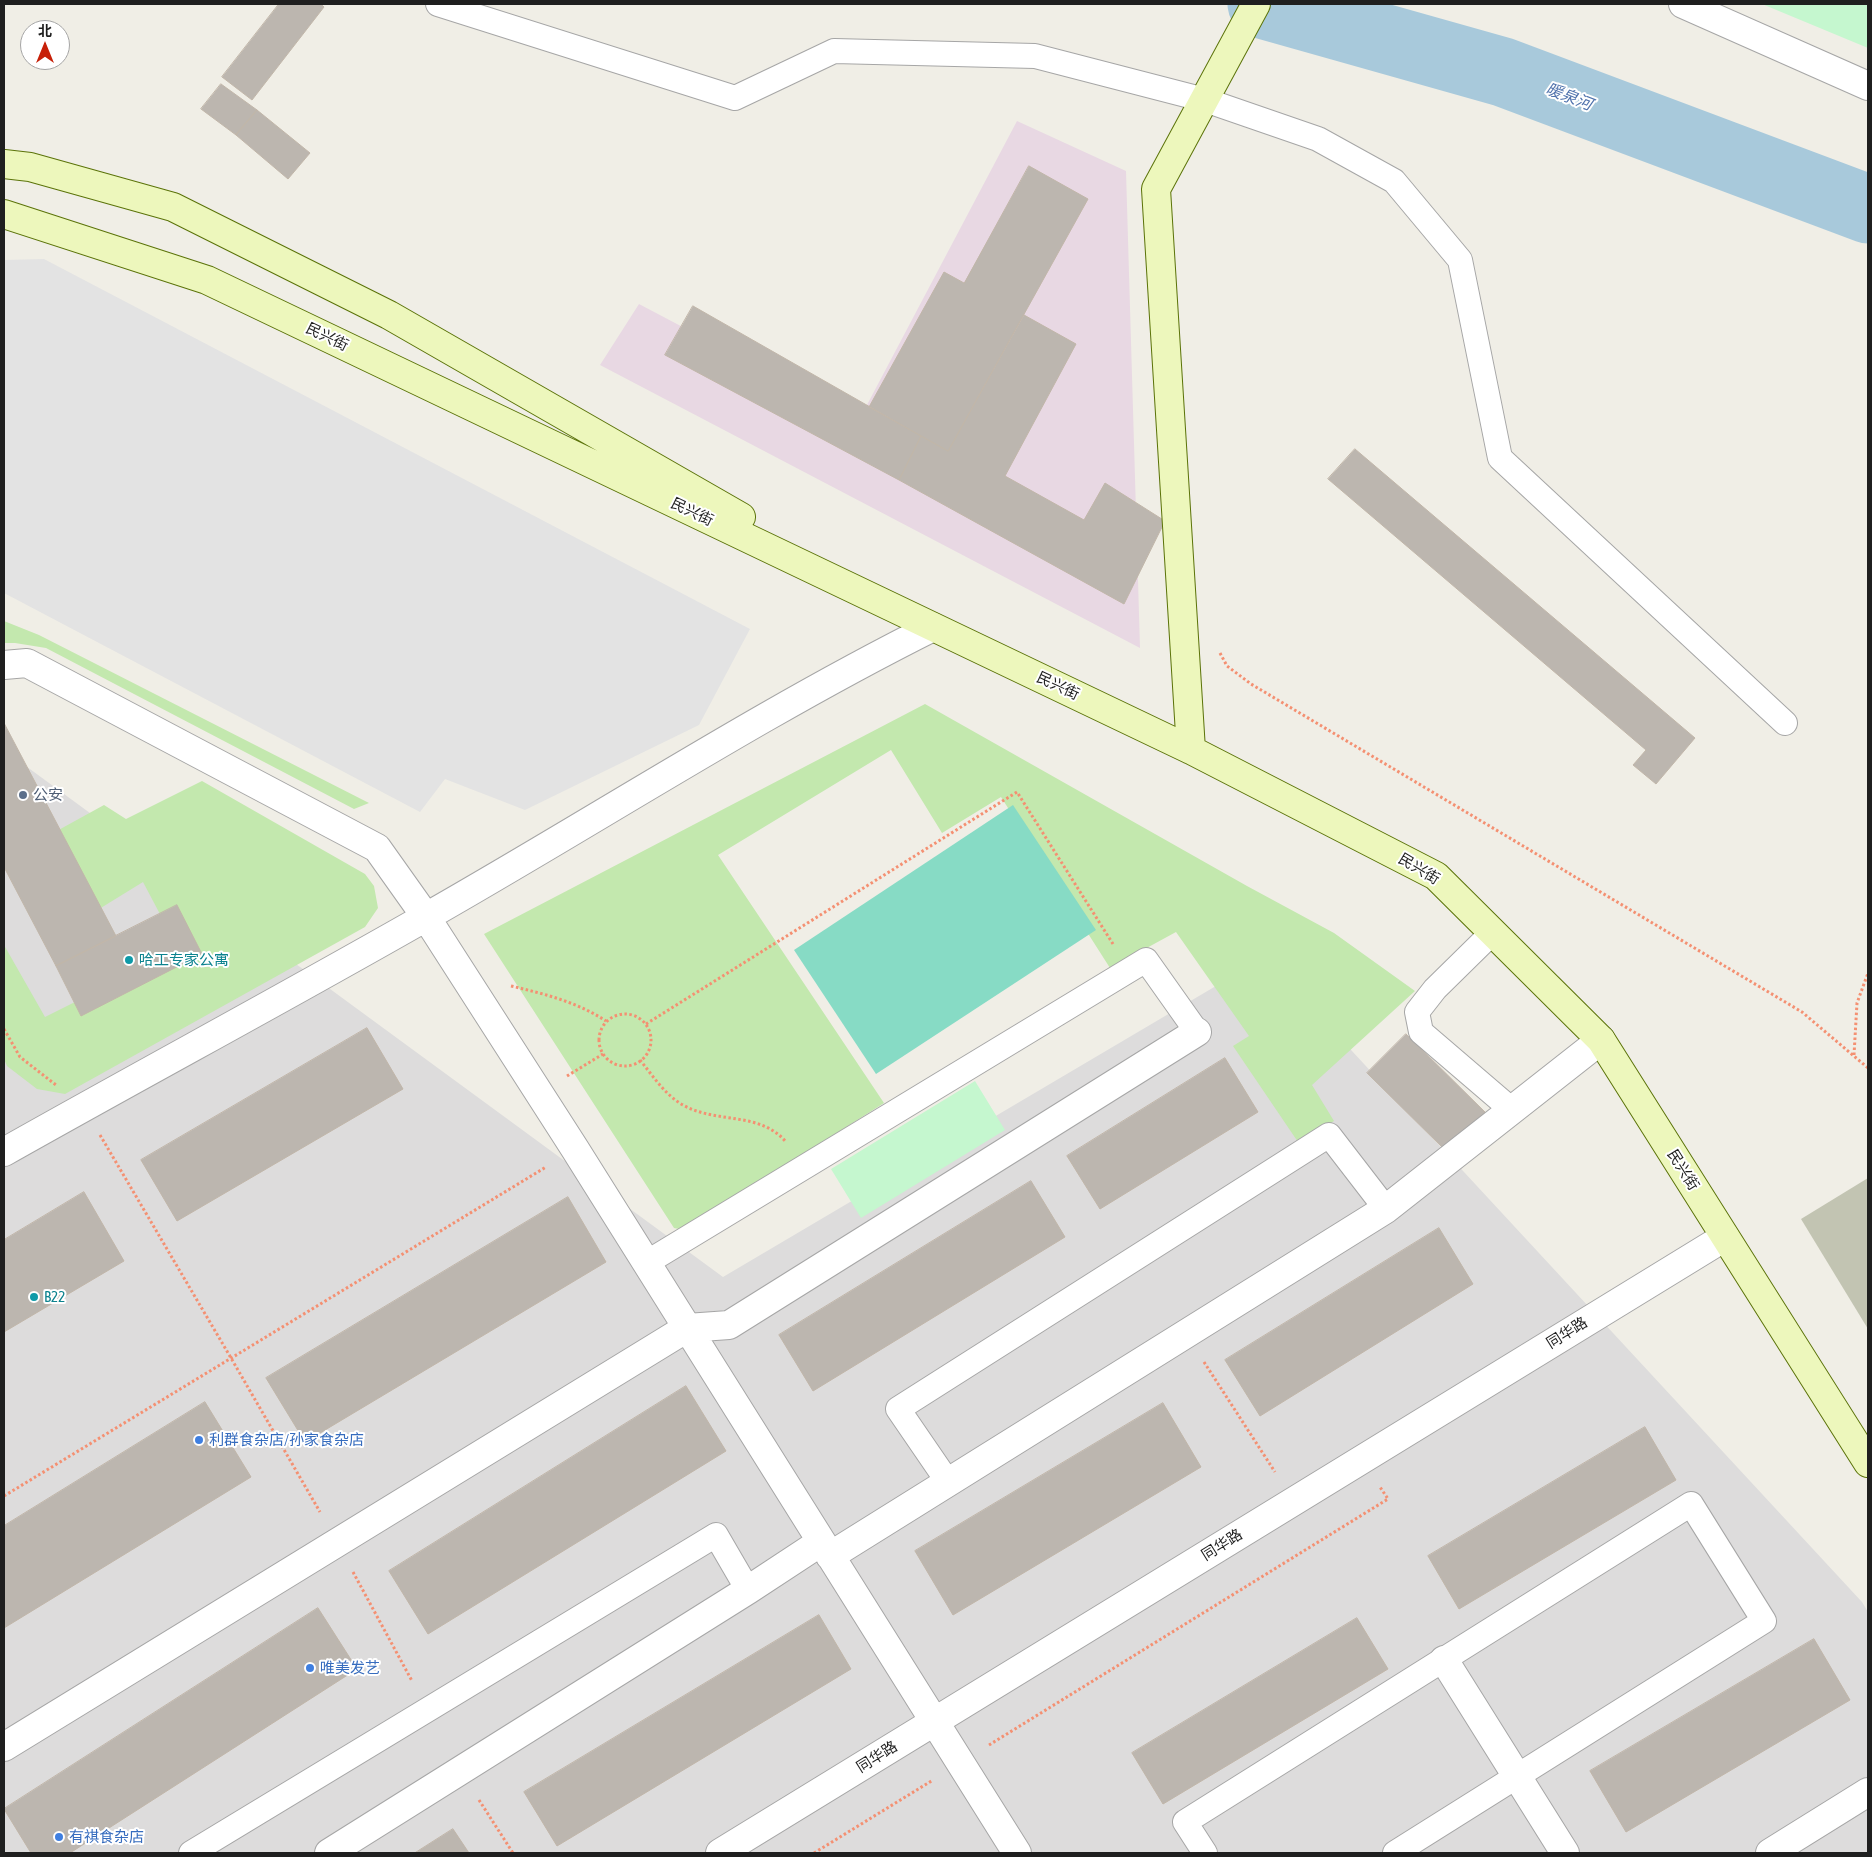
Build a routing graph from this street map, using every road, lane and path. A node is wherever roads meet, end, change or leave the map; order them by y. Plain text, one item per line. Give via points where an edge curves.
1 (438, 4) edge
2 (1256, 4) edge
3 (1683, 4) edge
4 (1868, 86) edge
5 (1205, 100) junction
6 (4, 164) edge
7 (4, 214) edge
8 (933, 627) junction
9 (1218, 649) dead end
10 (4, 666) edge
11 (1786, 724) dead end
12 (1191, 750) junction
13 (426, 917) junction
14 (1493, 932) junction
15 (1130, 970) junction
16 (1868, 974) edge
17 (464, 975) junction
18 (606, 1021) junction
19 (646, 1024) junction
20 (4, 1029) edge
21 (1197, 1032) joint
22 (1601, 1040) junction
23 (603, 1054) junction
24 (1854, 1055) junction
25 (640, 1060) junction
26 (1868, 1068) edge
27 (538, 1092) junction
28 (84, 1107) junction
29 (1512, 1110) junction
30 (575, 1150) junction
31 (4, 1152) edge
32 (806, 1166) junction
33 (1386, 1209) junction
34 (1724, 1237) junction
35 (646, 1264) junction
36 (687, 1328) junction
37 (1186, 1334) junction
38 (231, 1358) junction
39 (1362, 1459) junction
40 (1868, 1463) edge
41 (948, 1482) junction
42 (4, 1496) edge
43 (1294, 1501) junction
44 (337, 1542) junction
45 (826, 1549) junction
46 (748, 1590) junction
47 (1444, 1660) junction
48 (427, 1710) junction
49 (935, 1722) junction
50 (4, 1747) edge
51 (960, 1763) junction
52 (460, 1771) junction
53 (1517, 1777) junction
54 (1868, 1792) edge
55 (191, 1853) edge
56 (329, 1853) edge
57 (513, 1853) edge
58 (720, 1853) edge
59 (814, 1853) edge
60 (1017, 1853) edge
61 (1205, 1853) edge
62 (1395, 1853) edge
63 (1565, 1853) edge
64 (1770, 1853) edge

1 - 5 lane via 734,98 834,52 1035,56
2 - 5 street
3 - 4 street
5 - 11 lane via 1318,139 1394,182 1460,260 1500,458
5 - 12 street via 1156,189
6 - 8 street via 30,167 173,207 390,315
7 - 8 street, 民兴街 via 208,280
8 - 12 street, 民兴街
8 - 13 street via 874,656 699,755
9 - 24 path via 1227,666 1251,684 1802,1012
10 - 13 street via 27,663 377,848
12 - 14 street, 民兴街 via 1436,876
13 - 17 street
13 - 28 street
14 - 22 street, 民兴街
14 - 29 lane via 1435,989 1417,1012 1420,1032
15 - 19 path via 1017,792
15 - 21 lane via 1146,960
15 - 32 lane
16 - 24 path via 1857,1003
17 - 18 path via 553,996 591,1011
17 - 27 street
18 - 19 path via 614,1016 631,1014
18 - 23 path via 599,1037
19 - 25 path via 651,1039 646,1055
20 - 28 path via 20,1057
21 - 36 street via 729,1325
22 - 29 street
22 - 34 street, 民兴街
23 - 25 path via 617,1064 633,1064
23 - 27 path
24 - 26 path
25 - 32 path via 660,1085 683,1105 708,1115 754,1121 780,1134
27 - 30 street
28 - 31 street
28 - 38 path
29 - 33 street
30 - 35 street
30 - 38 path
32 - 35 lane
33 - 37 street
33 - 41 lane via 1329,1135 898,1409
34 - 39 street, 同华路
34 - 40 street, 民兴街
35 - 36 street
36 - 44 street
36 - 45 street
37 - 41 street
37 - 43 path
38 - 42 path
38 - 44 path
39 - 43 street, 同华路
39 - 51 path via 1388,1499
41 - 45 street
43 - 49 street, 同华路
44 - 48 path
44 - 50 street
45 - 46 street
45 - 49 street
46 - 48 lane via 716,1535
46 - 52 street
47 - 53 street
47 - 53 lane via 1691,1504 1754,1604 1764,1621
47 - 61 lane via 1185,1822
48 - 55 lane
49 - 51 street
49 - 58 street, 同华路
51 - 59 path
51 - 60 street
52 - 56 street
52 - 57 path
53 - 62 lane
53 - 63 street
54 - 64 street

